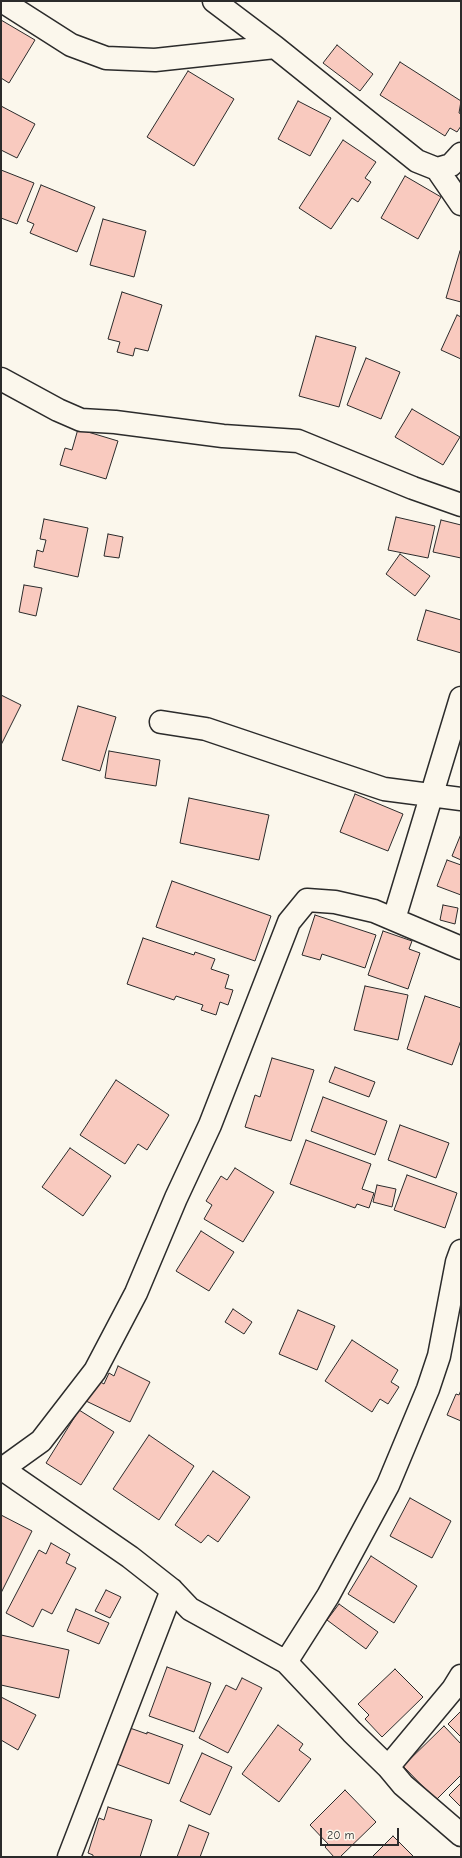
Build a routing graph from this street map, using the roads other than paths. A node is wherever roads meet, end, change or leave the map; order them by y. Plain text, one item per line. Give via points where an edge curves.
1 (2, 1) edge
2 (214, 1) edge
3 (275, 47) junction
4 (461, 154) edge
5 (437, 169) junction
6 (461, 204) edge
7 (1, 379) edge
8 (461, 505) edge
9 (461, 698) edge
10 (161, 722) dead end
11 (432, 795) junction
12 (461, 799) edge
13 (394, 919) junction
14 (461, 948) edge
15 (461, 1251) edge
16 (454, 1316) edge
17 (2, 1469) edge
18 (172, 1590) junction
19 (286, 1662) junction
20 (461, 1676) edge
21 (388, 1766) junction
22 (461, 1835) edge
23 (69, 1857) edge

1 - 3 street via 71,46 106,58 155,60
2 - 3 street
3 - 5 street via 417,161
4 - 5 street via 451,165
5 - 6 street
7 - 8 street via 81,420 223,436 298,441
9 - 11 street
10 - 11 street via 206,729 384,789
11 - 12 street
11 - 13 street
13 - 14 street
13 - 17 street via 374,910 336,902 307,900 289,922 210,1125 136,1293 95,1371 41,1441
15 - 16 street via 457,1262
16 - 19 street via 428,1389 388,1485 328,1596
17 - 18 street via 130,1557
18 - 19 street via 190,1609
18 - 23 street
19 - 21 street
20 - 21 street
21 - 22 street via 403,1785

